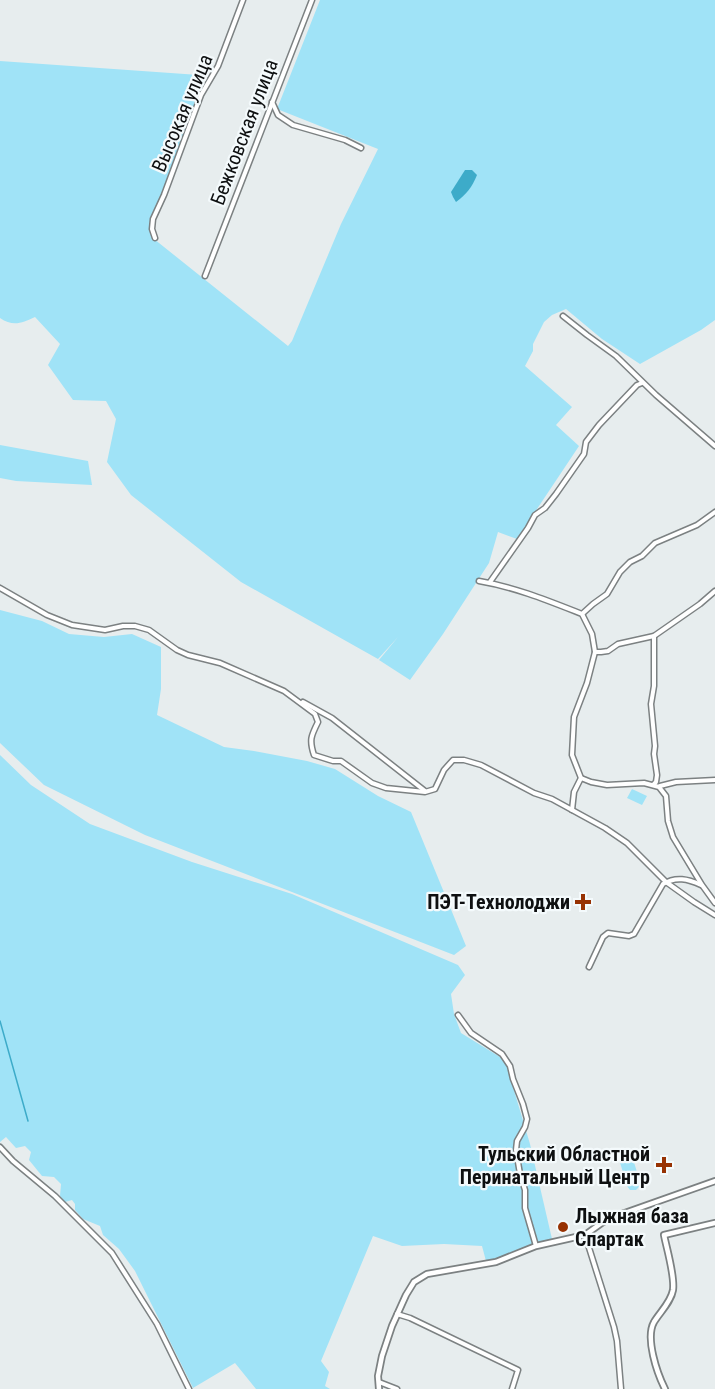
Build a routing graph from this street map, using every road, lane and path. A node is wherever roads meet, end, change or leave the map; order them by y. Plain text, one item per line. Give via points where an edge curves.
1 (243, 0) edge
2 (312, 0) edge
3 (272, 102) junction
4 (361, 148) dead end
5 (155, 238) dead end
6 (205, 276) dead end
7 (563, 316) dead end
8 (642, 383) junction
9 (715, 446) edge
10 (715, 512) edge
11 (479, 581) dead end
12 (490, 582) junction
13 (0, 588) edge
14 (715, 591) edge
15 (582, 615) junction
16 (654, 636) junction
17 (595, 653) junction
18 (294, 697) junction
19 (580, 778) junction
20 (715, 780) edge
21 (672, 783) junction
22 (656, 785) junction
23 (425, 792) junction
24 (666, 796) junction
25 (572, 810) junction
26 (666, 882) junction
27 (702, 885) junction
28 (715, 903) edge
29 (715, 915) edge
30 (589, 968) dead end
31 (458, 1015) dead end
32 (0, 1147) edge
33 (715, 1180) edge
34 (715, 1223) edge
35 (585, 1234) junction
36 (536, 1246) junction
37 (398, 1314) junction
38 (379, 1382) junction
39 (189, 1389) edge
40 (379, 1389) edge
41 (397, 1389) edge
42 (512, 1389) edge
43 (621, 1389) edge
44 (665, 1389) edge

1 - 5 street, Высокая улица via 153,219
2 - 3 street, Бежковская улица
3 - 4 street via 285,121
3 - 6 street, Бежковская улица
7 - 8 street via 616,356
8 - 9 street
8 - 12 street via 598,425 586,441 584,454
10 - 15 street via 697,525 655,543 630,562 607,594
11 - 12 street
12 - 15 street
13 - 18 street via 72,625 105,630 135,626 148,630 177,650 228,666
14 - 16 street
15 - 17 street via 592,634
16 - 17 street
16 - 22 street via 651,704
17 - 19 street via 574,717 572,755
18 - 23 street via 332,717
18 - 23 street via 317,718 310,742 314,755 341,761 386,788
19 - 22 street via 607,785
19 - 25 street
20 - 21 street
21 - 22 street
21 - 24 street
22 - 24 street
23 - 25 street via 435,789 453,760 464,760
24 - 27 street via 669,828
25 - 26 street via 627,843
26 - 27 street via 691,880
26 - 29 street
26 - 30 street via 634,934 608,933
27 - 28 street
31 - 36 street via 471,1034 502,1054 523,1104 525,1127 516,1150 525,1208
32 - 39 street via 112,1253 157,1324
33 - 35 street via 619,1215
34 - 44 street via 664,1235 673,1289 653,1323 650,1344
35 - 36 street
35 - 43 street via 615,1334
36 - 37 street via 496,1262 427,1274 414,1282
37 - 38 street via 382,1356
37 - 42 street via 518,1370
38 - 40 street
38 - 41 street

